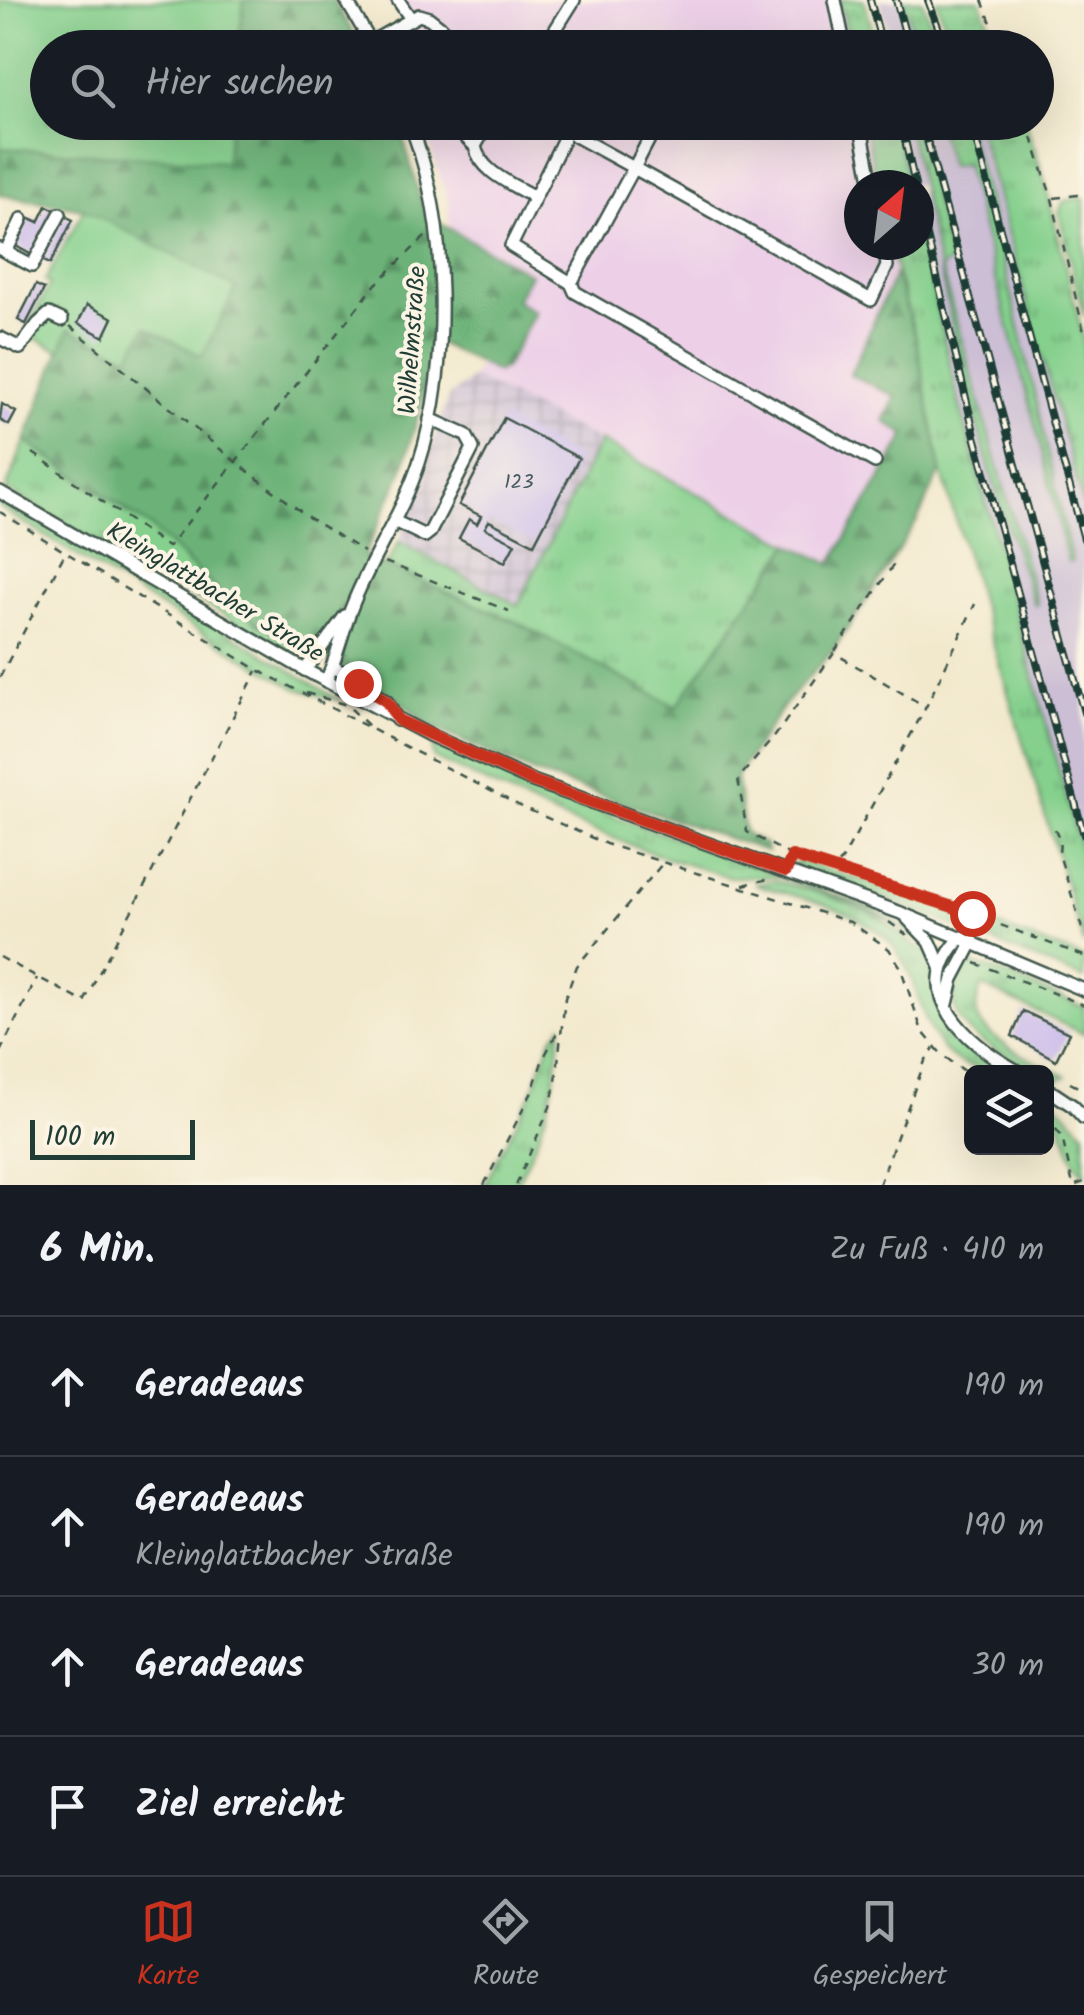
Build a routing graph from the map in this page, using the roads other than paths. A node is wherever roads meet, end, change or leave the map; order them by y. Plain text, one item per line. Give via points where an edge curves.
1 (346, 0) edge
2 (398, 0) edge
3 (422, 0) edge
4 (574, 0) edge
5 (836, 0) edge
6 (415, 17) junction
7 (364, 30) edge
8 (396, 30) edge
9 (445, 30) edge
10 (555, 30) edge
11 (842, 30) edge
12 (415, 140) edge
13 (469, 140) edge
14 (478, 140) edge
15 (563, 140) edge
16 (588, 140) edge
17 (649, 140) edge
18 (863, 140) edge
19 (475, 146) junction
20 (634, 168) junction
21 (869, 170) edge
22 (534, 197) junction
23 (60, 214) dead end
24 (22, 219) dead end
25 (3, 250) edge
26 (887, 260) edge
27 (571, 283) junction
28 (62, 320) road end
29 (0, 338) edge
30 (430, 419) junction
31 (874, 462) dead end
32 (0, 492) edge
33 (396, 522) junction
34 (351, 608) junction
35 (333, 666) junction
36 (305, 670) junction
37 (326, 682) junction
38 (398, 720) junction
39 (901, 913) junction
40 (968, 939) junction
41 (941, 967) junction
42 (1084, 990) edge
43 (947, 1004) junction
44 (1006, 1065) edge
45 (1054, 1093) edge
46 (1084, 1118) edge

1 - 7 street
2 - 6 street
3 - 6 street
4 - 10 street
5 - 11 street
6 - 8 street
6 - 9 street
12 - 30 street, Wilhelmstraße via 436,227 440,310
13 - 19 street
14 - 19 street
15 - 22 street
16 - 20 street
17 - 20 street
18 - 21 street
19 - 22 street via 488,169
20 - 26 street via 871,300
20 - 27 street
22 - 27 street via 511,246
23 - 25 street via 32,266
24 - 25 street
27 - 31 street via 575,292
28 - 29 street via 49,314 20,348
30 - 33 street, Wilhelmstraße
30 - 33 street via 466,435 473,448 430,532 425,536
32 - 36 street, Kleinglattbacher Straße
33 - 34 street, Wilhelmstraße
34 - 35 street, Wilhelmstraße
34 - 36 street, Wilhelmstraße
35 - 37 street, Wilhelmstraße
35 - 38 street via 387,702
36 - 37 street, Kleinglattbacher Straße
37 - 38 street, Kleinglattbacher Straße
38 - 39 street, Kleinglattbacher Straße via 530,780
39 - 40 street, Kleinglattbacher Straße
39 - 41 street via 930,942
40 - 41 street
40 - 42 street, Kleinglattbacher Straße
40 - 43 street
41 - 43 street
43 - 44 street via 962,1033
45 - 46 street

